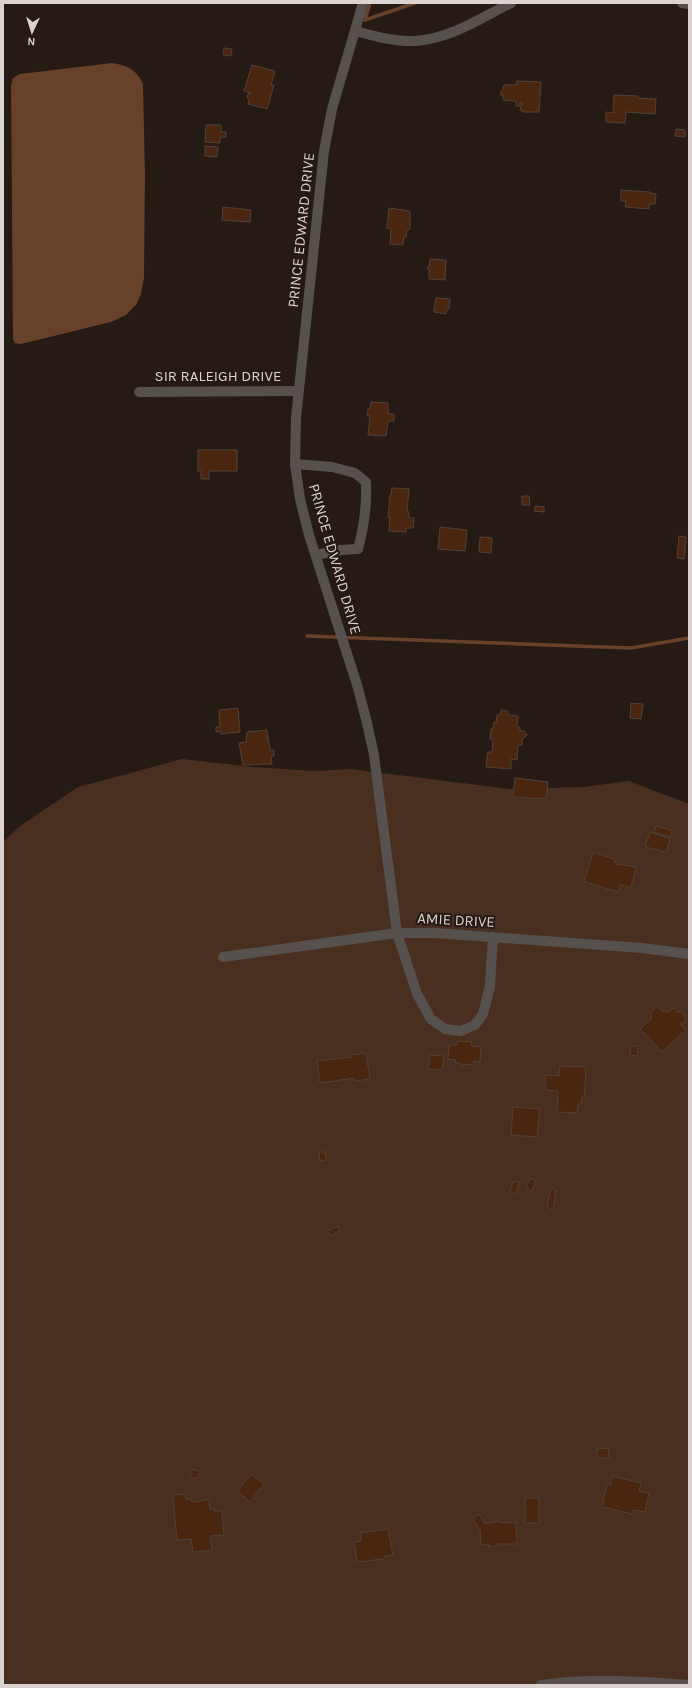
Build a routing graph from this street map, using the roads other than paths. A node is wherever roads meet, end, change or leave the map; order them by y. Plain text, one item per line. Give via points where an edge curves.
1 (363, 3) edge
2 (512, 3) edge
3 (682, 3) edge
4 (689, 4) edge
5 (355, 31) junction
6 (298, 391) junction
7 (139, 392) dead end
8 (295, 464) junction
9 (316, 555) junction
10 (397, 933) junction
11 (493, 937) junction
12 (689, 954) edge
13 (223, 958) dead end
14 (689, 1684) edge
15 (541, 1685) edge

1 - 5 street, PRINCE EDWARD DRIVE
2 - 5 street via 448,34 426,40 403,41
3 - 4 street
5 - 6 street, PRINCE EDWARD DRIVE via 328,127
6 - 7 street, SIR RALEIGH DRIVE
6 - 8 street, PRINCE EDWARD DRIVE
8 - 9 street, PRINCE EDWARD DRIVE via 300,499
8 - 9 street via 332,467 355,473 366,482 367,498 358,549
9 - 10 street, PRINCE EDWARD DRIVE via 358,688 374,755
10 - 11 street, AMIE DRIVE via 435,932
10 - 11 street, PRINCE EDWARD DRIVE via 417,994 431,1019 445,1029 461,1031 475,1025 483,1014 490,986
10 - 13 street, AMIE DRIVE
11 - 12 street, AMIE DRIVE
14 - 15 street via 569,1681

